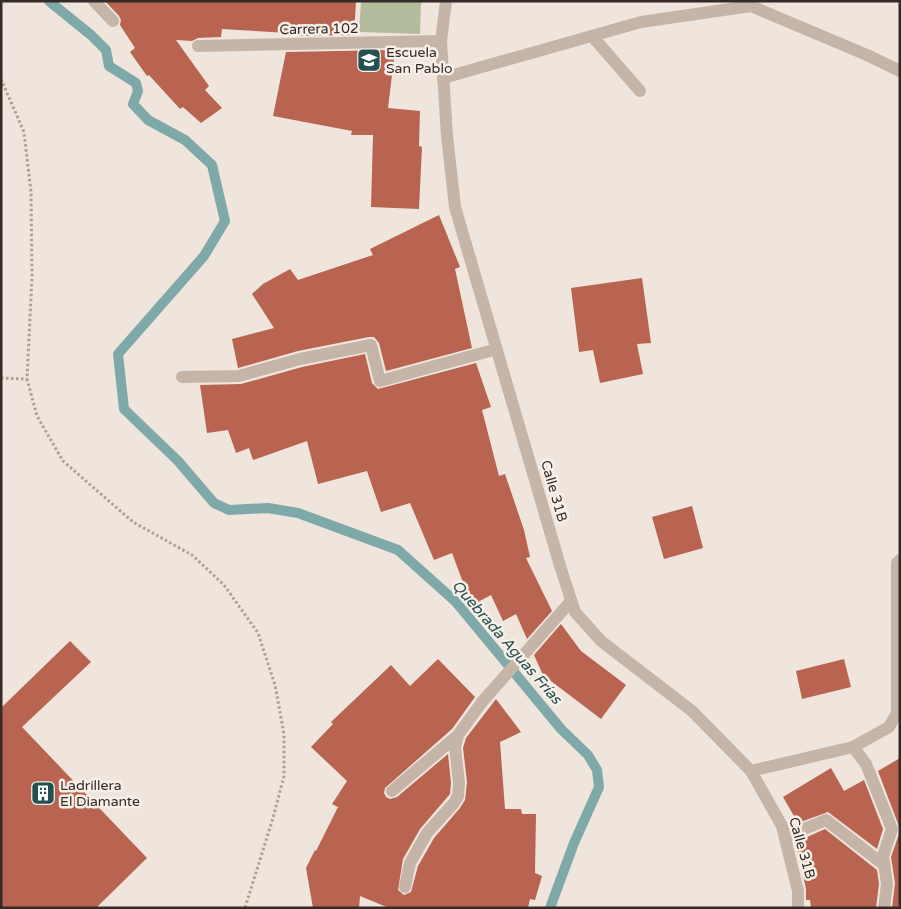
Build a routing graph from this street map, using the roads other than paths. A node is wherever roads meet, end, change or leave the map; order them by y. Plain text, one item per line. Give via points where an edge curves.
1 (94, 1) edge
2 (446, 1) edge
3 (705, 7) edge
4 (113, 21) dead end
5 (592, 36) junction
6 (441, 41) junction
7 (198, 46) dead end
8 (900, 71) edge
9 (443, 78) junction
10 (640, 91) dead end
11 (496, 349) junction
12 (182, 377) dead end
13 (900, 560) edge
14 (572, 601) junction
15 (458, 735) junction
16 (853, 747) junction
17 (752, 771) junction
18 (392, 791) dead end
19 (785, 837) junction
20 (884, 865) junction
21 (406, 887) dead end
22 (798, 908) edge
23 (884, 908) edge

1 - 4 street
2 - 6 street, Calle 31B
3 - 5 street
3 - 8 street via 751,6
5 - 9 street
5 - 10 street
6 - 7 street, Carrera 102
6 - 9 street, Calle 31B
9 - 11 street, Calle 31B via 455,207
11 - 12 street via 380,381 370,346 300,359 239,376
11 - 14 street, Calle 31B
13 - 16 street via 897,563 897,713 890,727
14 - 15 street via 482,702
14 - 17 street, Calle 31B via 575,612 601,641 692,711
15 - 18 street
15 - 21 street via 455,747 458,796 427,834 410,863
16 - 17 street
16 - 20 street via 866,764 892,829 883,856
17 - 19 street, Calle 31B
19 - 20 street via 826,820
19 - 22 street, Calle 31B via 798,891
20 - 23 street

